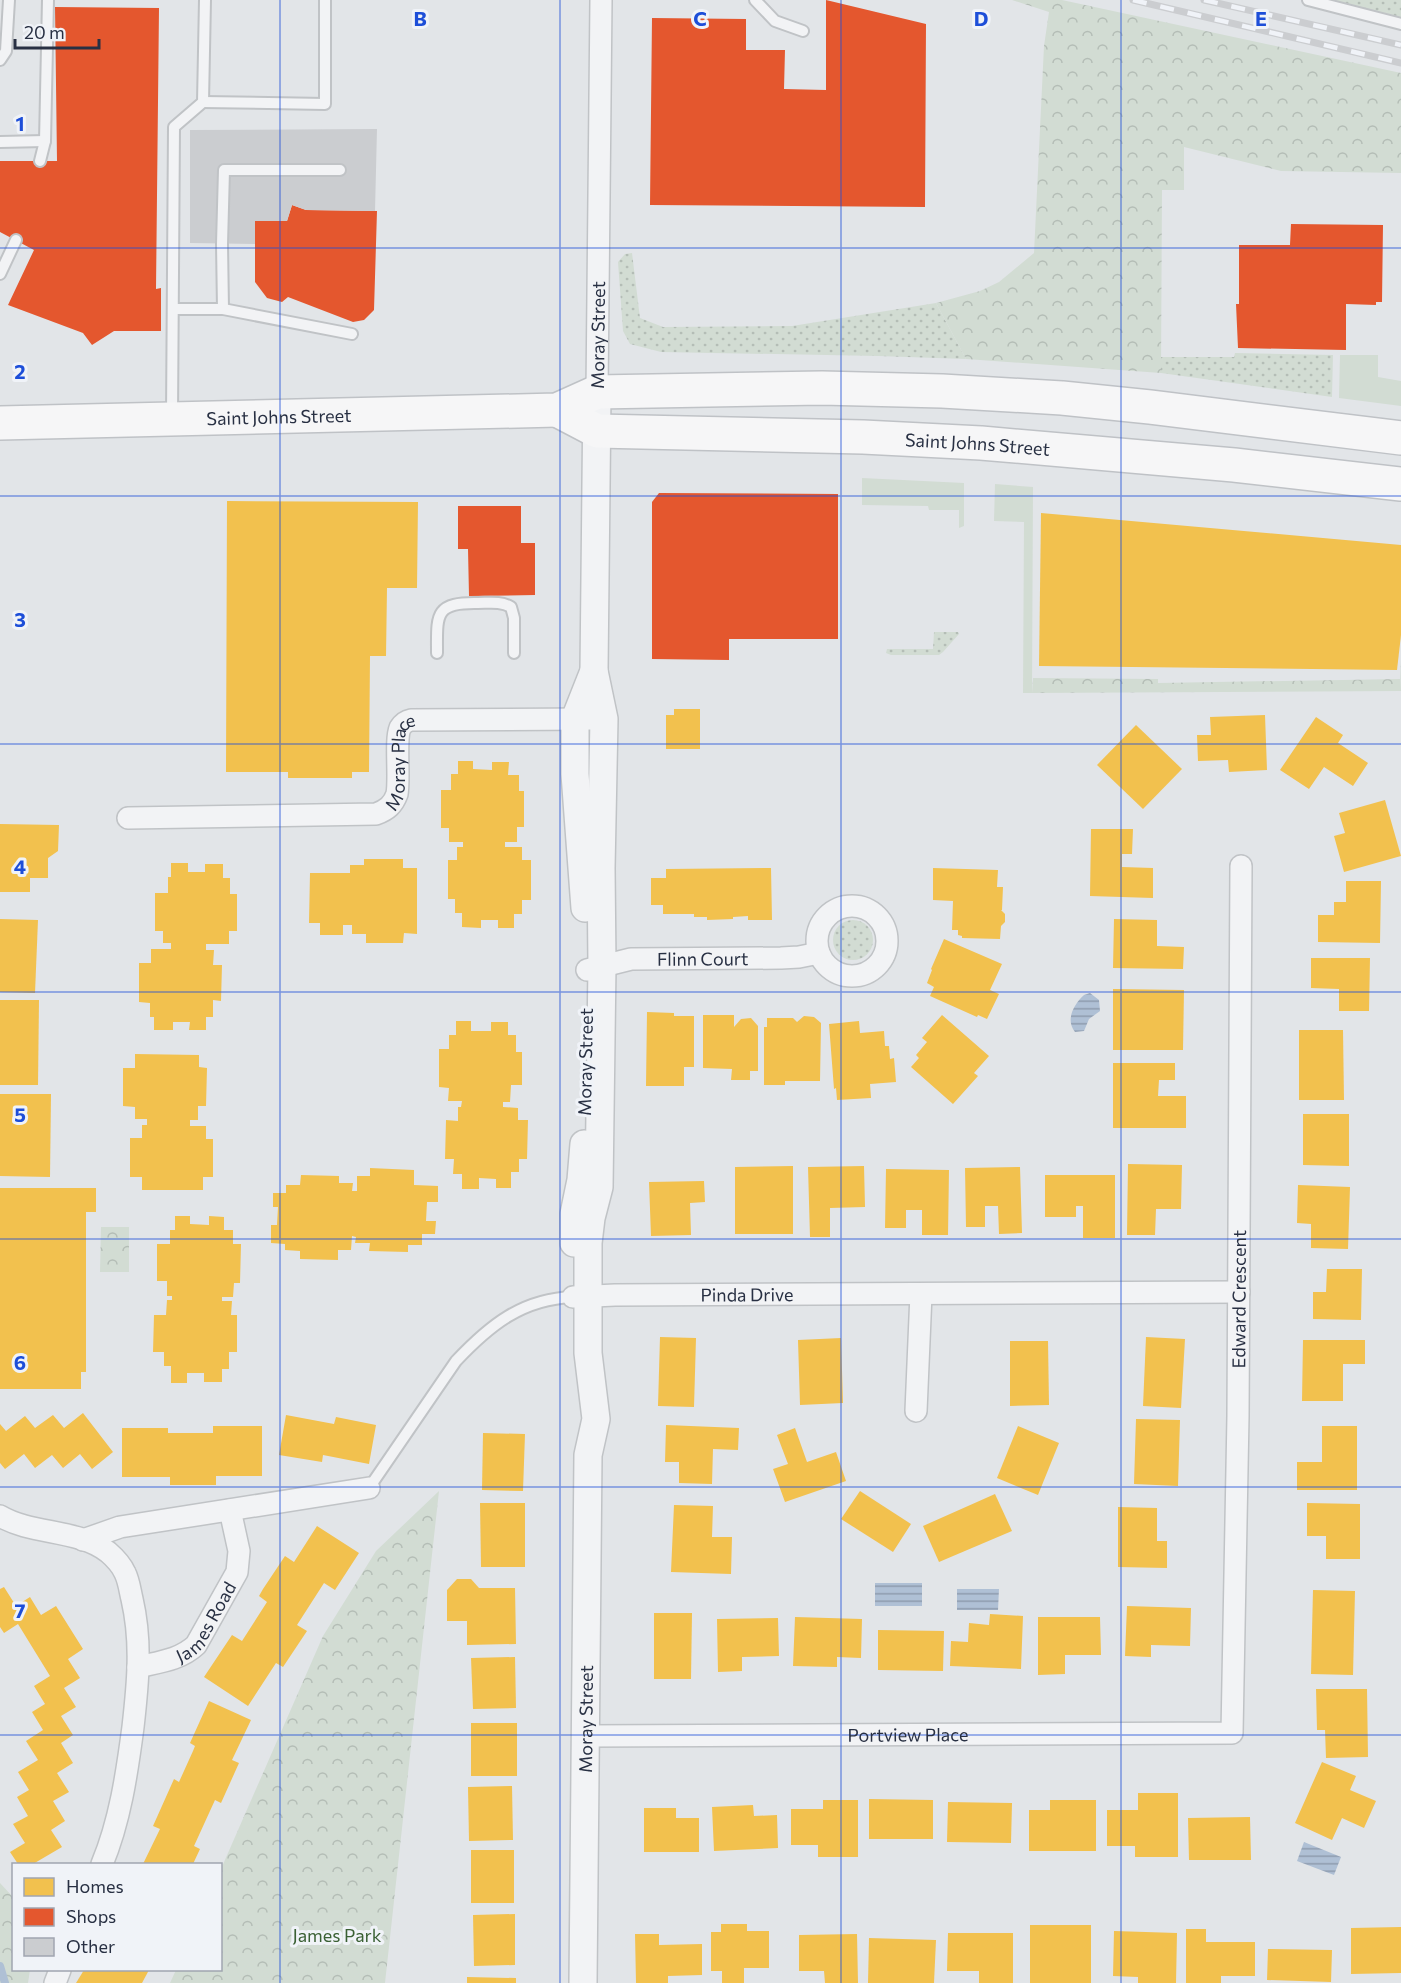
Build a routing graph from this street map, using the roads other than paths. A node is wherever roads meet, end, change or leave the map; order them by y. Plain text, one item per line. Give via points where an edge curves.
1 (9, 0) edge
2 (48, 0) edge
3 (205, 0) edge
4 (325, 0) edge
5 (601, 0) edge
6 (755, 0) edge
7 (1308, 0) edge
8 (1401, 24) edge
9 (803, 31) dead end
10 (0, 60) edge
11 (202, 102) junction
12 (45, 141) junction
13 (0, 142) edge
14 (40, 161) dead end
15 (340, 170) dead end
16 (16, 240) dead end
17 (0, 274) edge
18 (173, 309) junction
19 (223, 309) junction
20 (352, 334) dead end
21 (597, 392) junction
22 (557, 410) junction
23 (172, 418) junction
24 (0, 423) edge
25 (597, 430) junction
26 (1401, 438) edge
27 (1401, 484) edge
28 (437, 653) dead end
29 (514, 653) dead end
30 (594, 671) junction
31 (575, 719) junction
32 (604, 719) junction
33 (128, 818) dead end
34 (1241, 866) dead end
35 (819, 953) dead end
36 (595, 967) junction
37 (1239, 1292) junction
38 (921, 1294) junction
39 (580, 1296) junction
40 (916, 1411) dead end
41 (369, 1488) joint
42 (230, 1510) junction
43 (0, 1516) edge
44 (84, 1540) junction
45 (138, 1667) junction
46 (1232, 1733) joint
47 (586, 1736) junction
48 (102, 1863) edge
49 (583, 1983) edge

1 - 10 lane via 6,51
2 - 12 lane
3 - 11 lane
4 - 11 lane via 325,104
5 - 21 street, Moray Street
6 - 9 lane via 775,21
7 - 8 lane
11 - 18 lane via 174,127
12 - 13 lane
12 - 14 lane
15 - 19 lane via 224,170
16 - 17 lane
18 - 19 lane
18 - 23 lane
19 - 20 lane
21 - 22 main road, Saint Johns Street
21 - 25 street, Moray Street
21 - 26 main road, Saint Johns Street via 822,388 975,393 1150,407
22 - 23 main road, Saint Johns Street
22 - 25 main road, Saint Johns Street
23 - 24 main road, Saint Johns Street
25 - 27 main road, Saint Johns Street via 981,443
25 - 30 street, Moray Street
28 - 29 lane via 438,616 443,608 461,602 502,603 511,607
30 - 31 street, Moray Street
30 - 32 street, Moray Street
31 - 32 street, Moray Place
31 - 33 street, Moray Place via 405,722 399,735 397,794 389,808 376,814
31 - 36 street, Moray Street via 584,889
32 - 36 street, Moray Street
34 - 37 street, Edward Crescent
35 - 36 street, Flinn Court via 781,958 631,959
36 - 39 street, Moray Street via 600,1175
37 - 38 street, Pinda Drive
37 - 46 street, Edward Crescent
38 - 39 street, Pinda Drive
38 - 40 street
39 - 41 lane via 527,1306 494,1324 472,1343
39 - 47 street, Moray Street via 596,1419 588,1455
41 - 42 street
42 - 44 street via 120,1527
42 - 45 street, James Road via 239,1551 237,1572 196,1645 187,1654
43 - 44 street, James Road
44 - 45 street, James Road via 105,1550 127,1575 138,1635
45 - 48 street, James Road via 130,1753 116,1827
46 - 47 street, Portview Place
47 - 49 street, Moray Street

